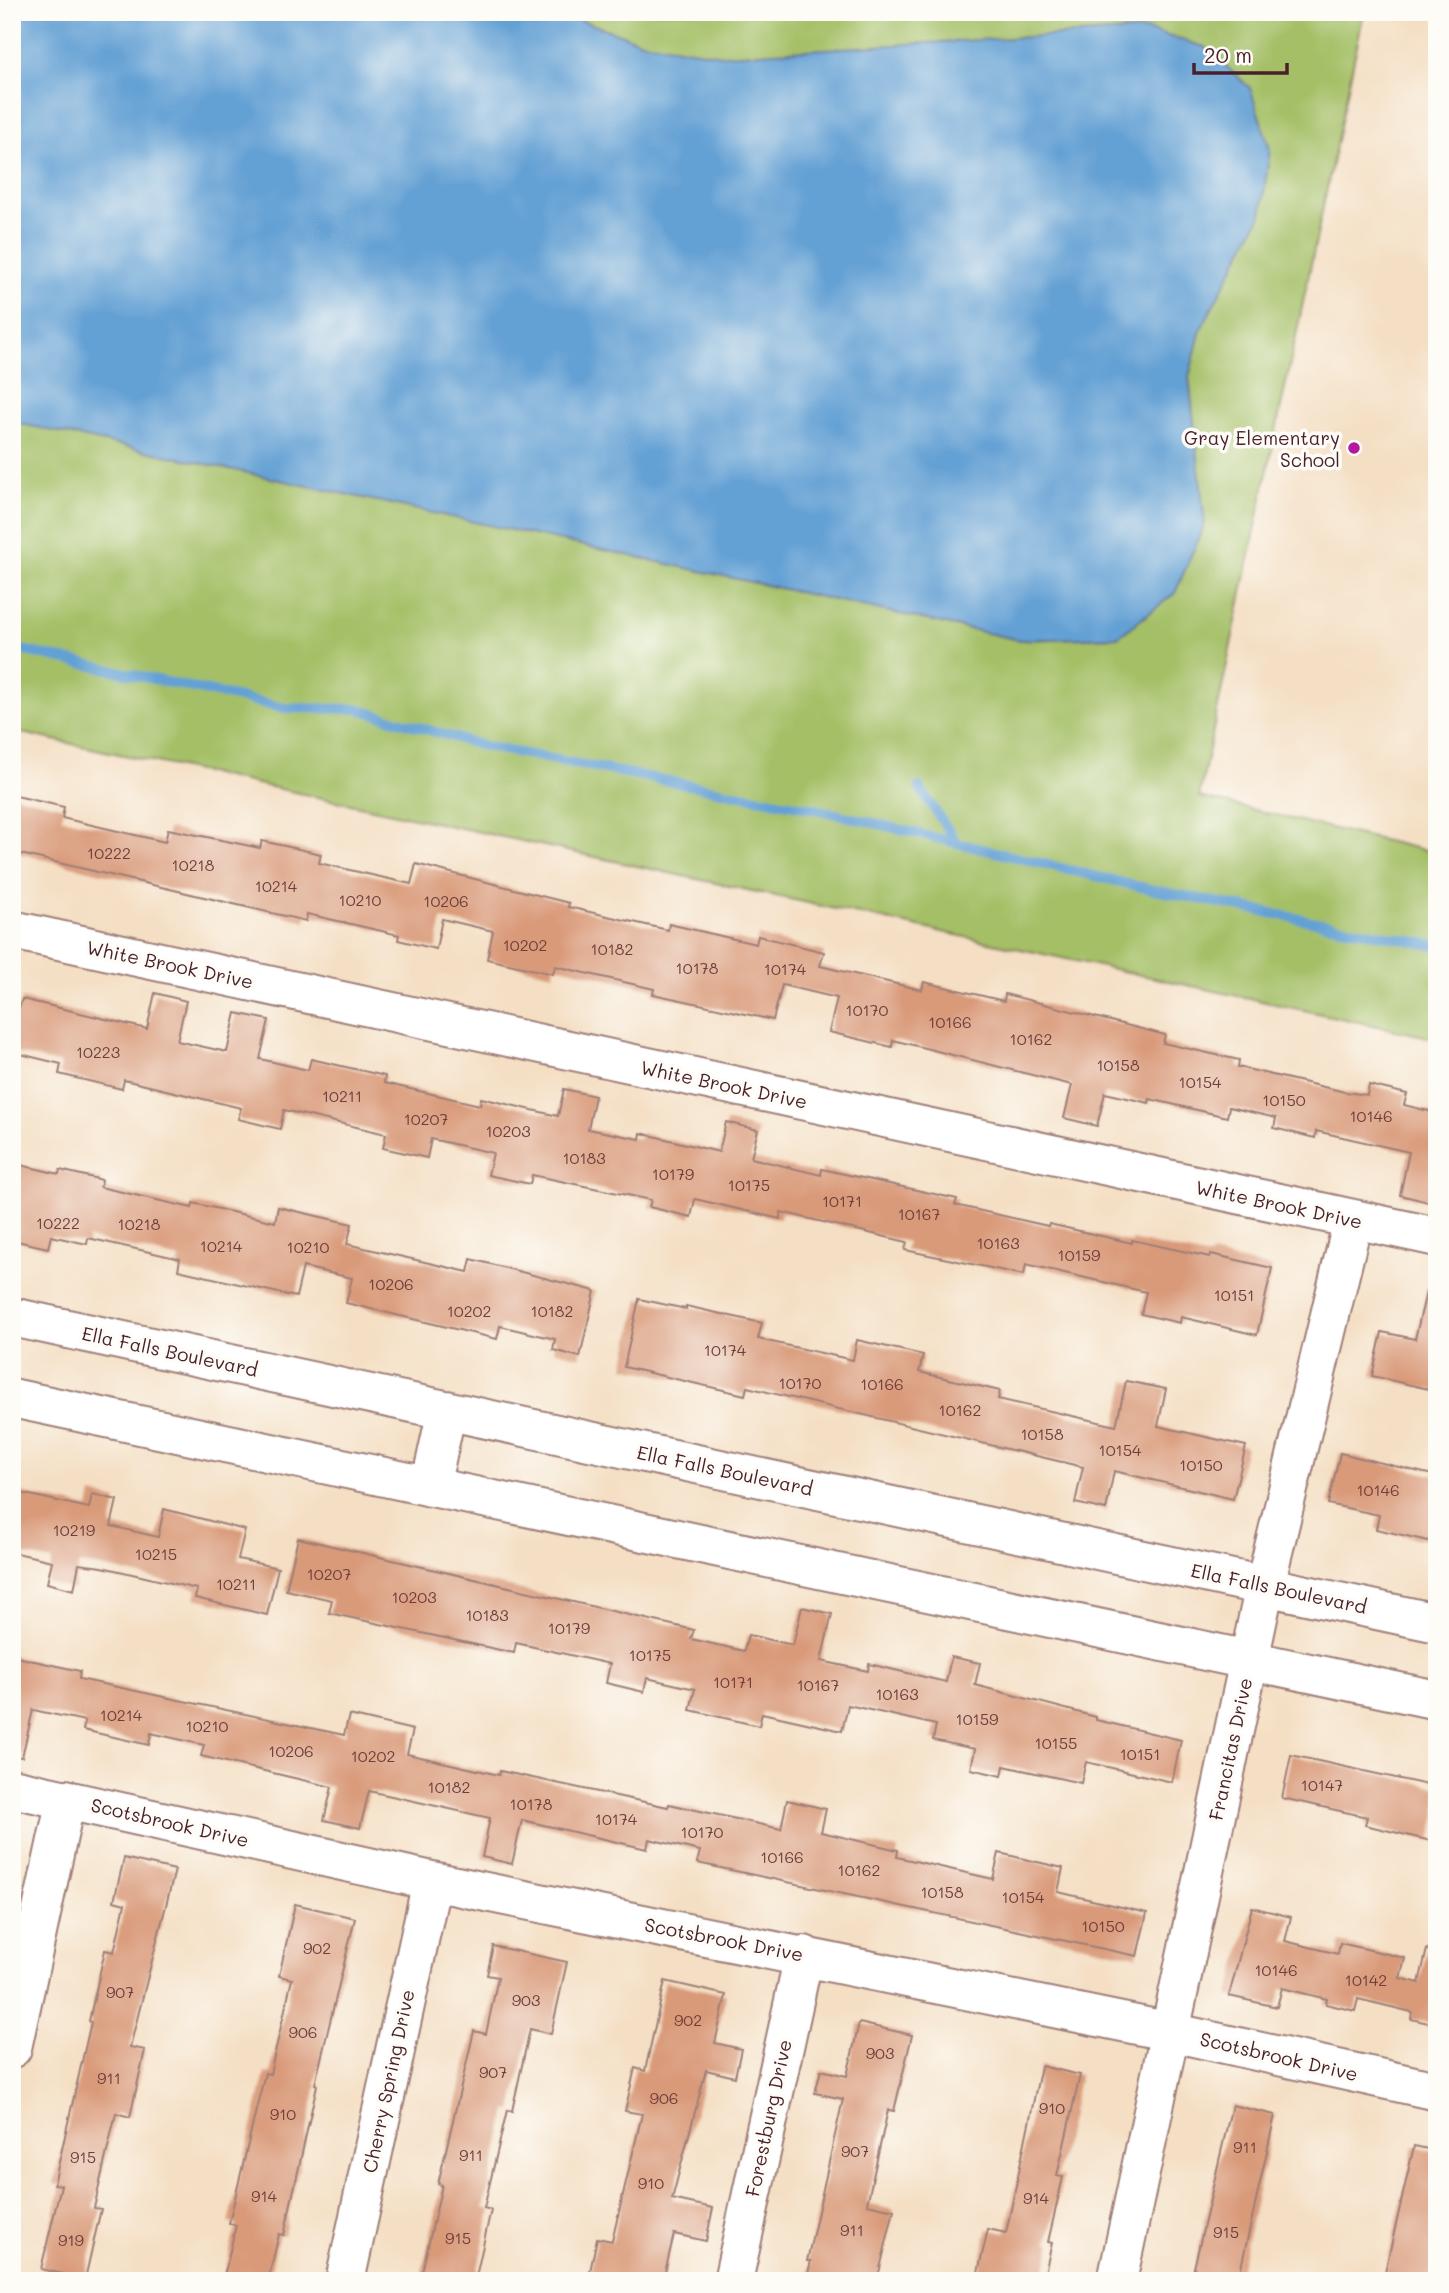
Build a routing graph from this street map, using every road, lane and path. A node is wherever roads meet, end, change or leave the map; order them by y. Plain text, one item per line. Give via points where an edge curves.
1 (12, 930) edge
2 (1353, 1220) junction
3 (1437, 1237) edge
4 (12, 1317) edge
5 (12, 1398) edge
6 (447, 1410) junction
7 (430, 1487) junction
8 (1265, 1585) junction
9 (1437, 1623) edge
10 (1249, 1660) junction
11 (1437, 1700) edge
12 (12, 1788) edge
13 (66, 1799) junction
14 (432, 1881) junction
15 (804, 1955) junction
16 (1171, 2032) junction
17 (12, 2048) edge
18 (1437, 2091) edge
19 (345, 2281) edge
20 (733, 2281) edge
21 (1117, 2281) edge

1 - 2 street, White Brook Drive
2 - 3 street, White Brook Drive
2 - 8 street, Francitas Drive
4 - 6 street, Ella Falls Boulevard
5 - 7 street
6 - 7 street
6 - 8 street, Ella Falls Boulevard
7 - 10 street
8 - 9 street, Ella Falls Boulevard
8 - 10 street, Francitas Drive
10 - 11 street
10 - 16 street, Francitas Drive
12 - 13 street, Scotsbrook Drive
13 - 14 street, Scotsbrook Drive
13 - 17 street
14 - 15 street, Scotsbrook Drive
14 - 19 street, Cherry Spring Drive
15 - 16 street, Scotsbrook Drive
15 - 20 street, Forestburg Drive
16 - 18 street, Scotsbrook Drive
16 - 21 street, Francitas Drive

